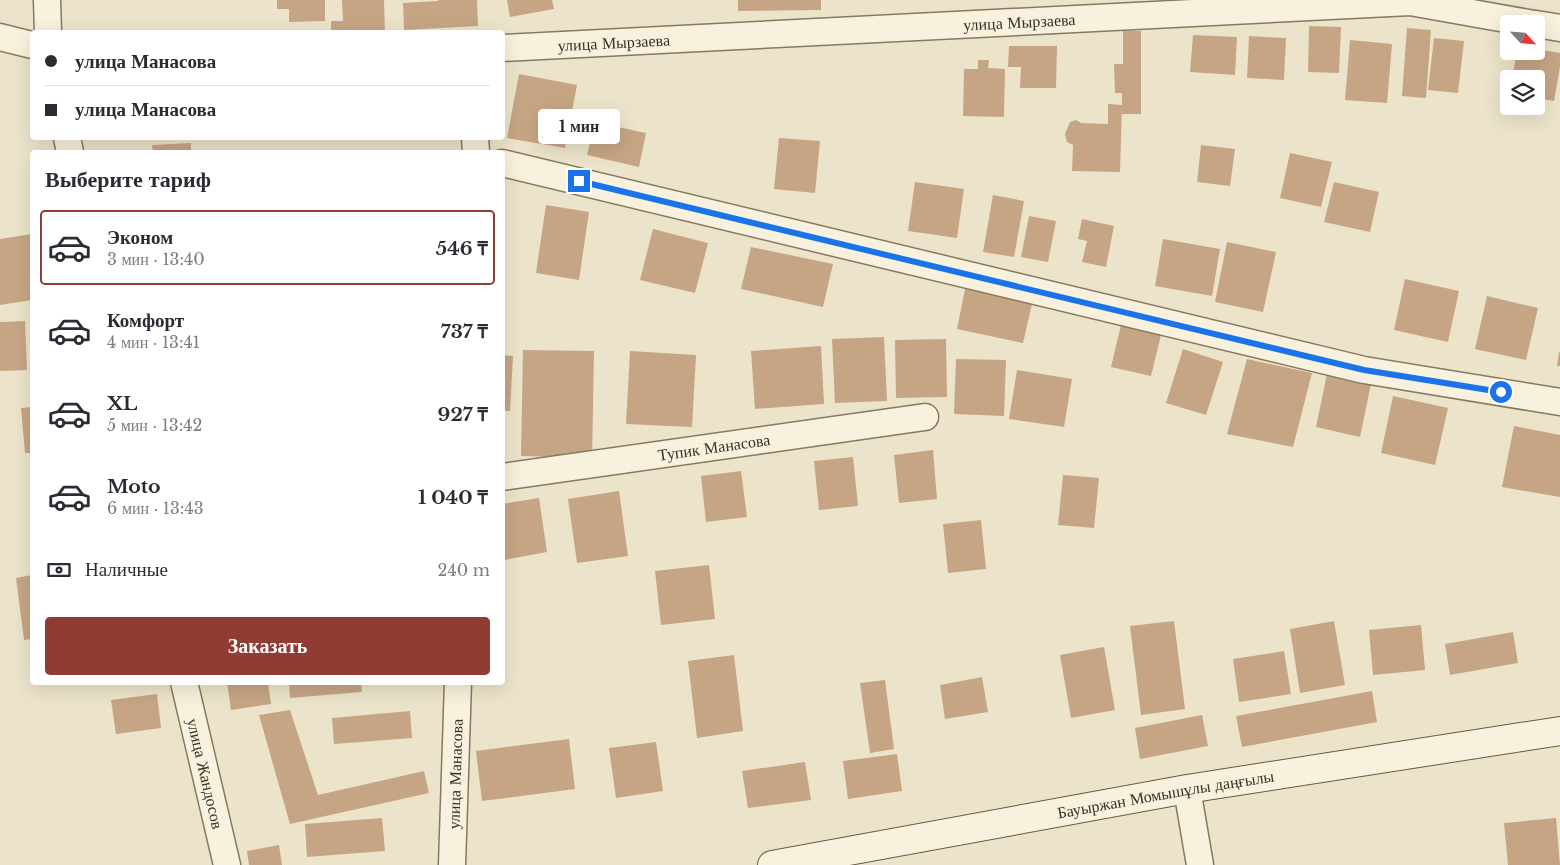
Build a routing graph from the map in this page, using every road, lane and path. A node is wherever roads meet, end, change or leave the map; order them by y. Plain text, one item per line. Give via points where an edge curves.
1 (47, 0) edge
2 (1500, 18) edge
3 (1545, 26) edge
4 (1560, 28) edge
5 (48, 30) edge
6 (0, 37) edge
7 (30, 44) edge
8 (505, 48) edge
9 (505, 164) edge
10 (1560, 402) edge
11 (925, 417) dead end
12 (505, 477) edge
13 (185, 685) edge
14 (458, 685) edge
15 (1560, 731) edge
16 (1187, 789) junction
17 (790, 864) edge
18 (227, 865) edge
19 (452, 865) edge
20 (1200, 865) edge

1 - 5 street
2 - 8 street, улица Мырзаева via 1410,2
3 - 4 street, улица Мырзаева
6 - 7 street
9 - 10 street via 1364,370
11 - 12 street, Тупик Манасова
13 - 18 street, улица Жандосов
14 - 19 street, улица Манасова
15 - 16 main road, Бауыржан Момышұлы даңғылы
16 - 17 main road, Бауыржан Момышұлы даңғылы
16 - 20 street

